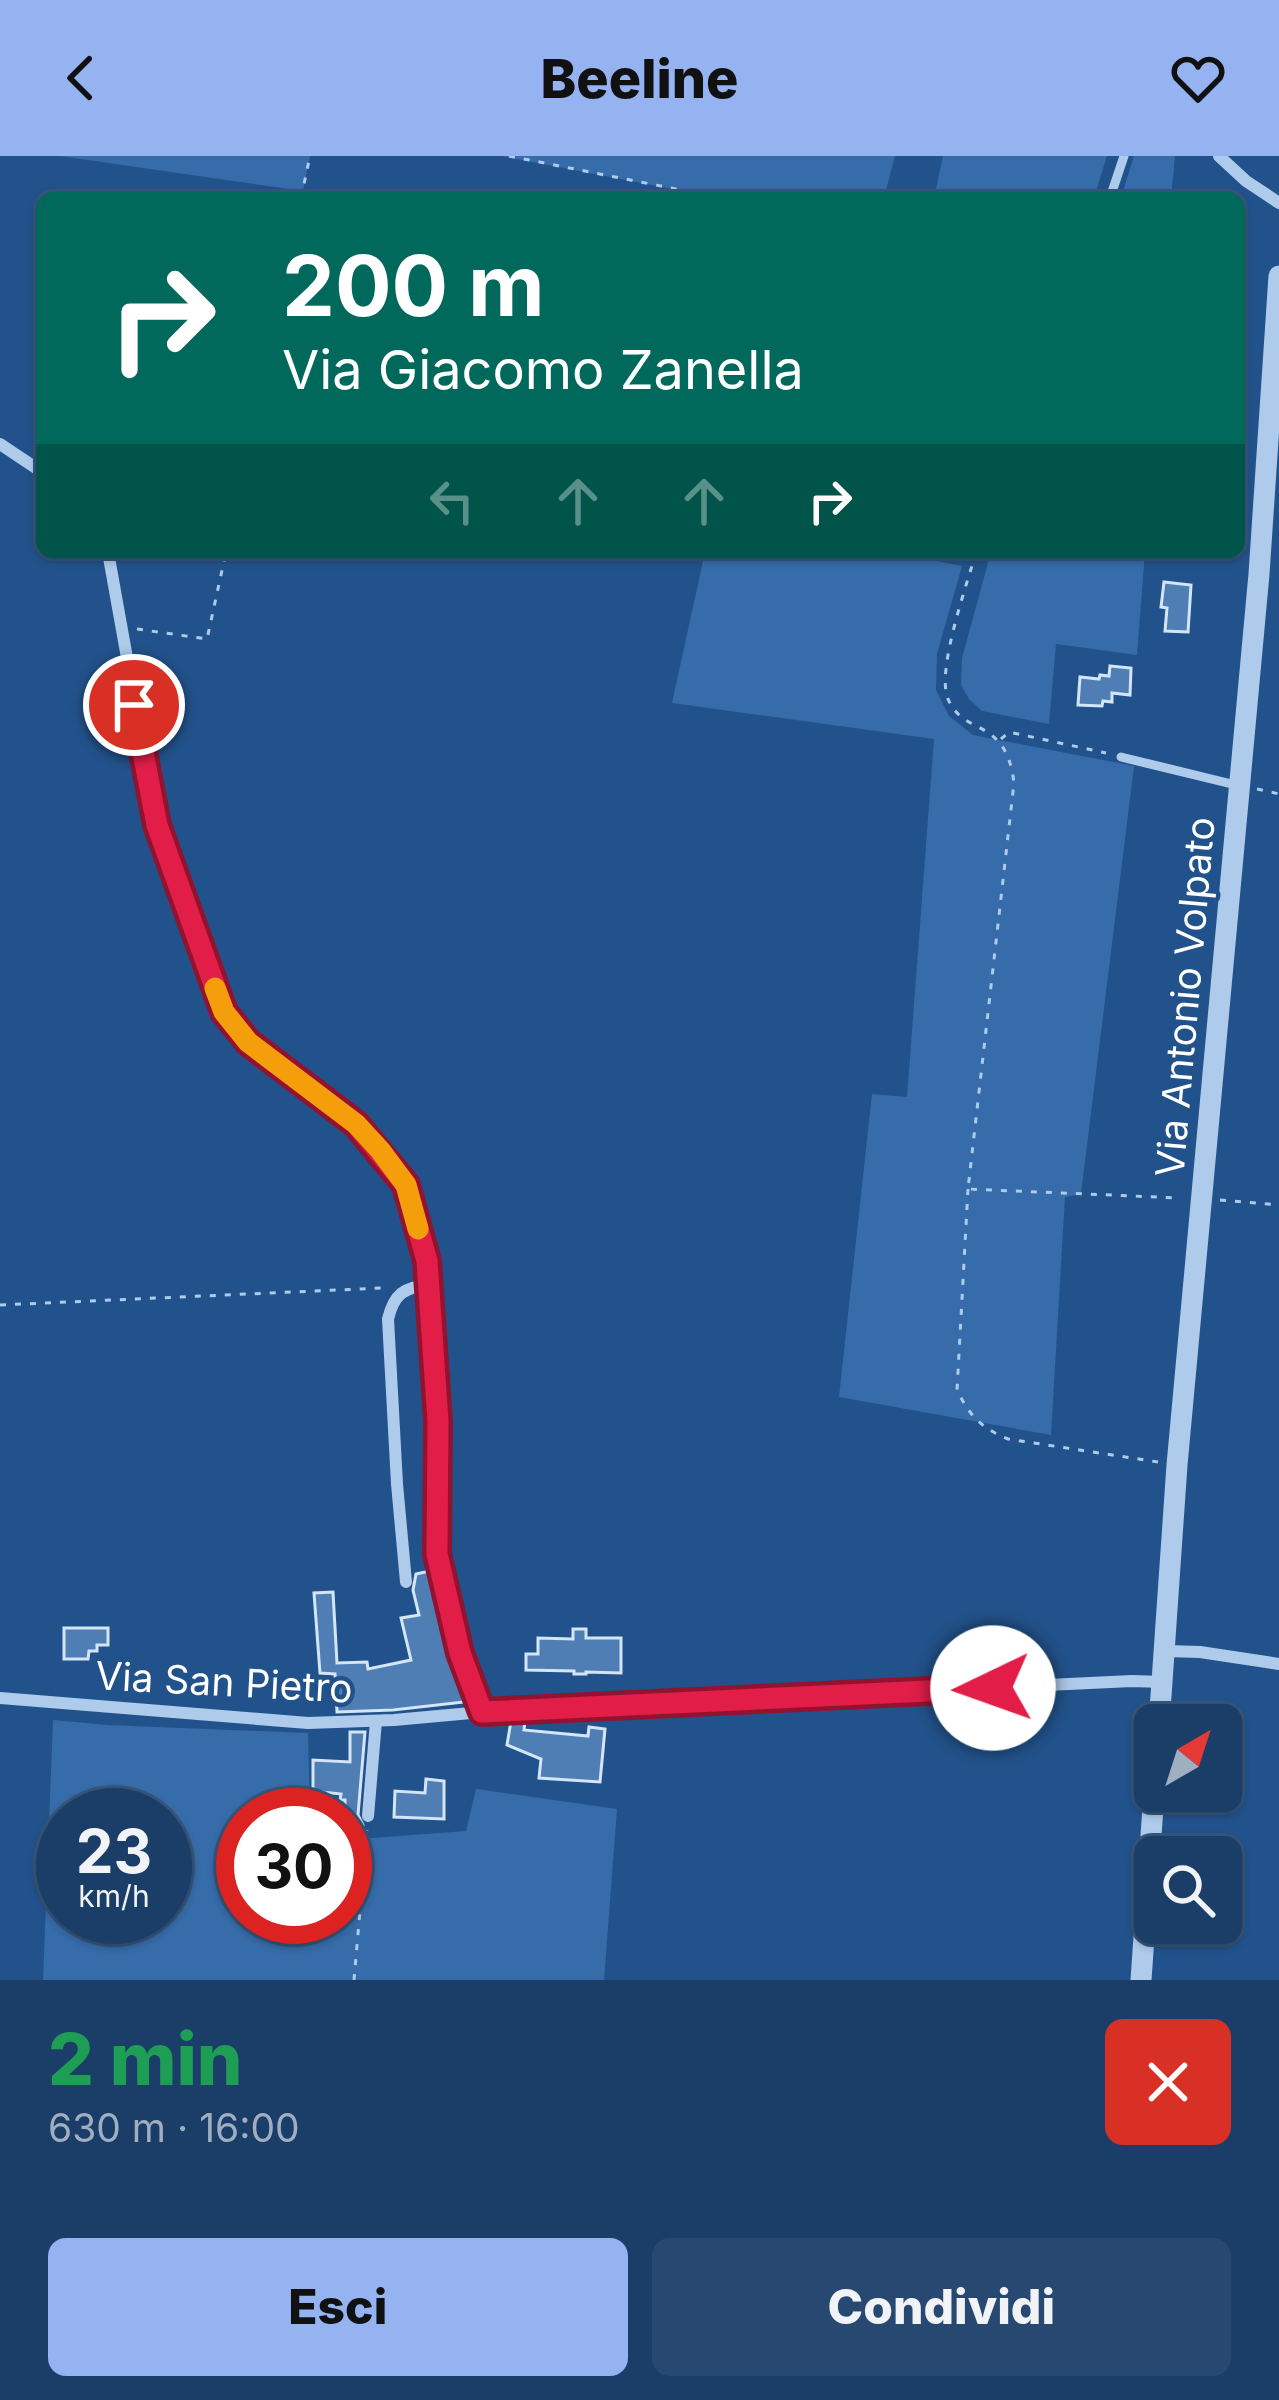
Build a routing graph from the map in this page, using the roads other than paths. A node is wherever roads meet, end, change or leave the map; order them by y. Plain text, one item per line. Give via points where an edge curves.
1 (1124, 156) edge
2 (1219, 156) edge
3 (1112, 192) edge
4 (1279, 203) edge
5 (1279, 276) edge
6 (0, 444) edge
7 (36, 468) edge
8 (109, 558) edge
9 (1121, 757) road end
10 (1240, 786) junction
11 (428, 1285) junction
12 (406, 1582) dead end
13 (1166, 1651) junction
14 (1279, 1664) edge
15 (1163, 1682) junction
16 (0, 1698) edge
17 (1161, 1704) edge
18 (482, 1712) junction
19 (376, 1721) junction
20 (369, 1788) edge
21 (1153, 1812) edge
22 (1141, 1980) edge

1 - 3 lane
2 - 4 street
5 - 10 street, Via Antonio Volpato
6 - 7 street
8 - 11 street via 157,825 224,1012 248,1042 356,1124 406,1185
9 - 10 lane
10 - 13 street, Via Antonio Volpato
11 - 12 street via 397,1296 388,1319
11 - 18 street via 437,1554
13 - 14 street
13 - 15 street, Via Antonio Volpato
15 - 17 street, Via Antonio Volpato
15 - 18 street, Via San Pietro
16 - 19 street, Via San Pietro via 308,1724
18 - 19 street, Via San Pietro
19 - 20 street
21 - 22 street

